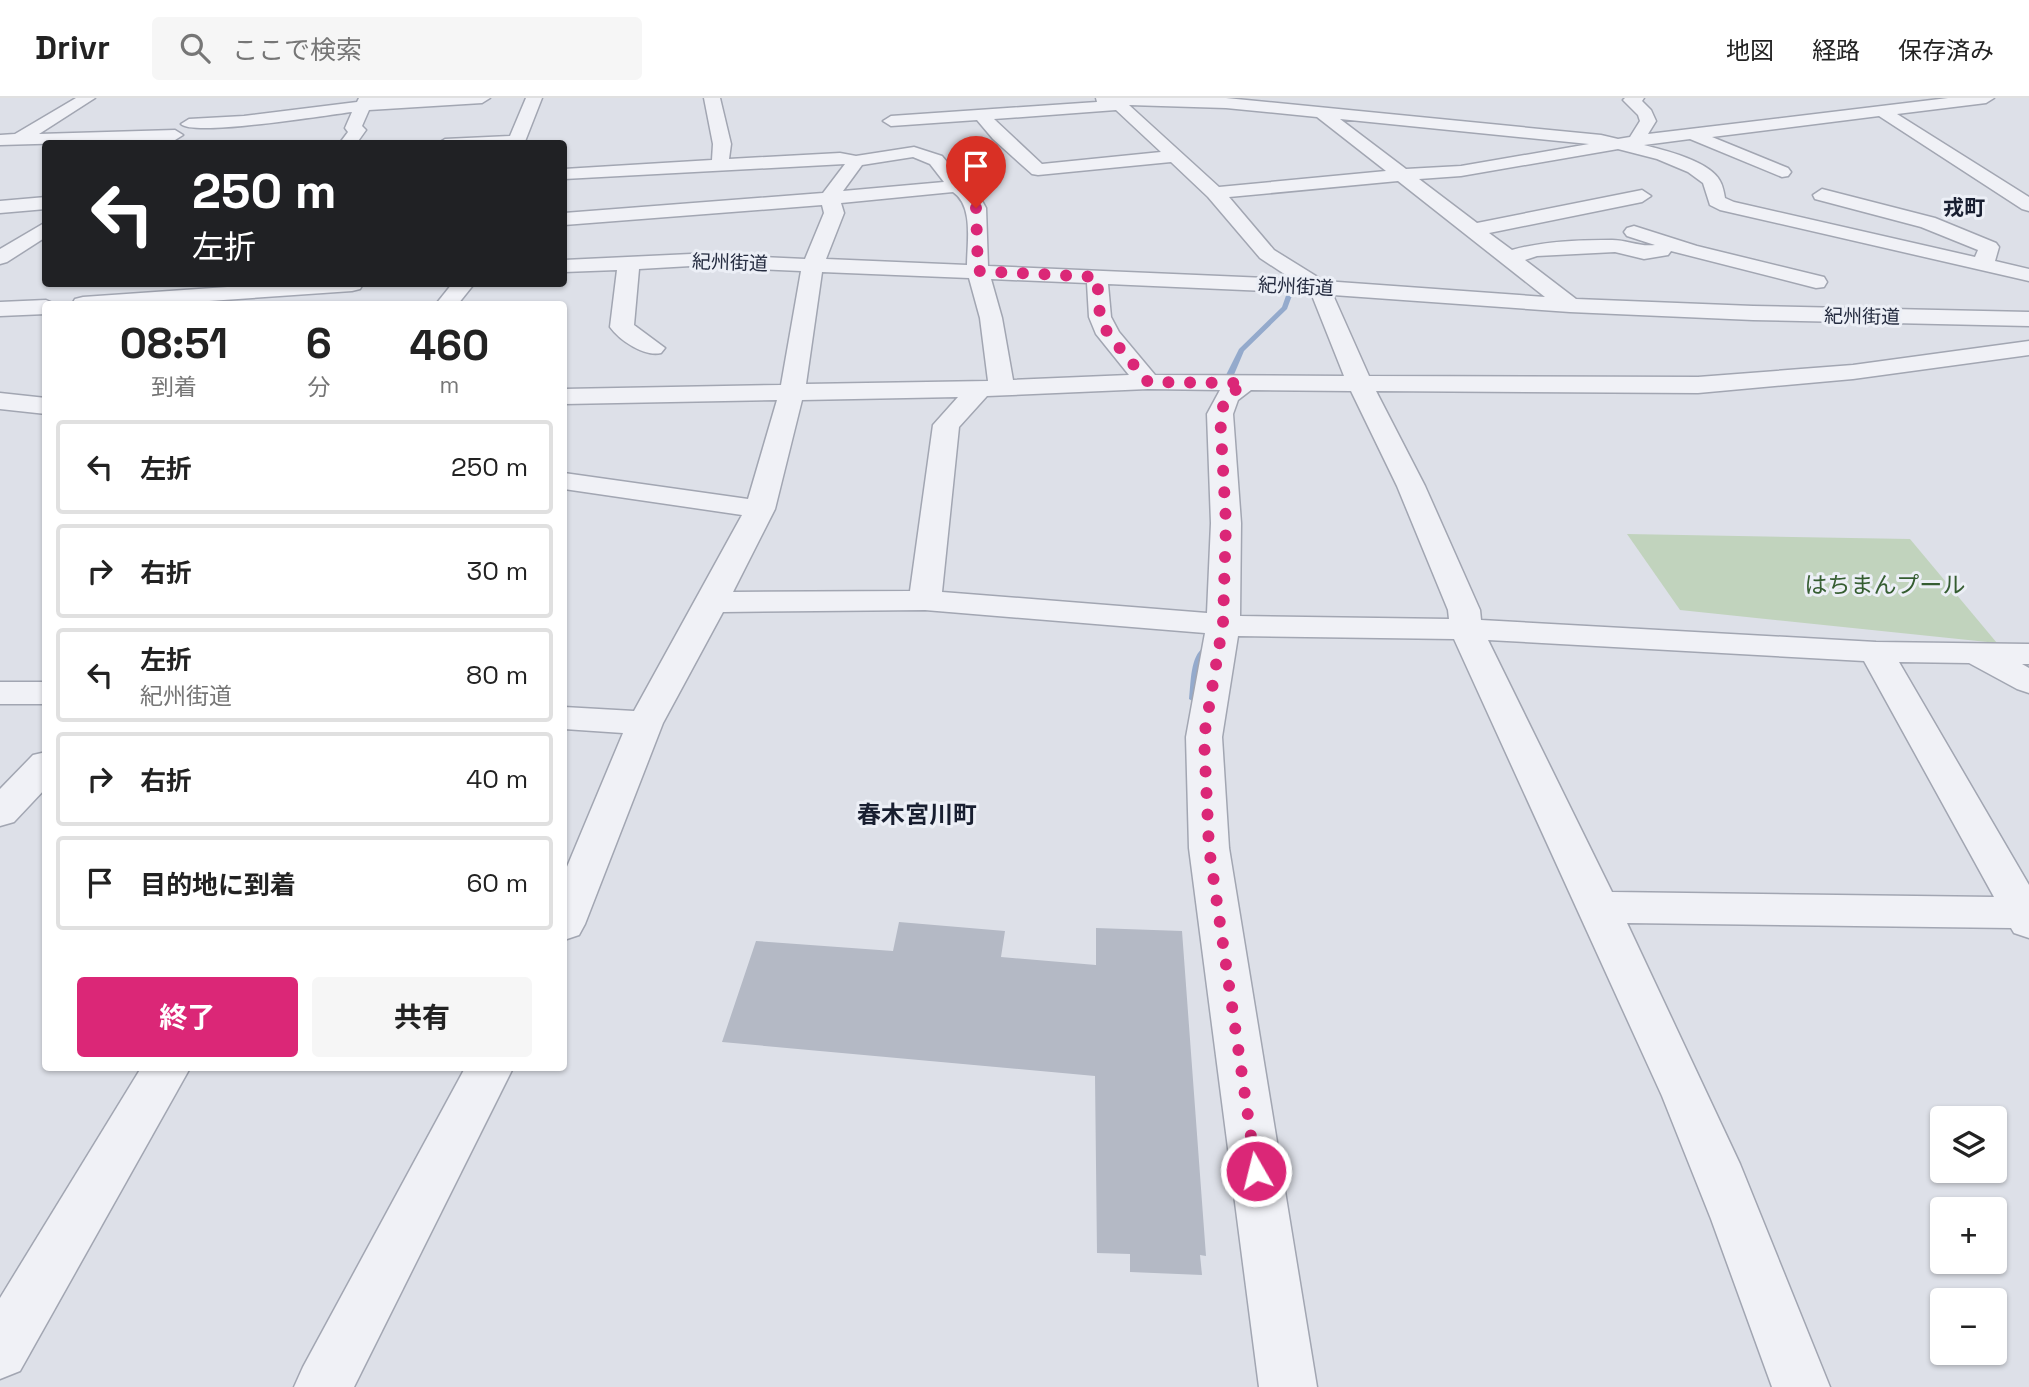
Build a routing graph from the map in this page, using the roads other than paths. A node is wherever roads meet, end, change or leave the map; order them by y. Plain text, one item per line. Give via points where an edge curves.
1 (87, 98) edge
2 (482, 98) edge
3 (534, 98) edge
4 (714, 98) edge
5 (1095, 98) edge
6 (1636, 98) edge
7 (1983, 98) edge
8 (1224, 100) edge
9 (1951, 100) edge
10 (366, 102) edge
11 (1118, 103) junction
12 (880, 106) dead end
13 (208, 107) dead end
14 (1320, 111) junction
15 (1882, 111) junction
16 (982, 115) junction
17 (891, 121) junction
18 (189, 124) junction
19 (1692, 134) junction
20 (19, 139) junction
21 (170, 139) edge
22 (0, 140) edge
23 (350, 140) edge
24 (516, 140) edge
25 (1627, 143) junction
26 (0, 150) edge
27 (914, 152) junction
28 (1175, 156) junction
29 (856, 161) junction
30 (723, 166) junction
31 (1774, 173) joint
32 (567, 174) edge
33 (1402, 175) junction
34 (957, 186) junction
35 (1712, 186) junction
36 (1215, 193) junction
37 (1642, 196) dead end
38 (830, 198) junction
39 (42, 203) edge
40 (2029, 205) edge
41 (0, 206) edge
42 (748, 206) junction
43 (626, 214) junction
44 (567, 219) edge
45 (1806, 226) junction
46 (1472, 230) junction
47 (42, 231) edge
48 (1634, 232) dead end
49 (1690, 250) junction
50 (0, 258) edge
51 (1508, 258) junction
52 (636, 261) junction
53 (813, 265) junction
54 (567, 266) edge
55 (1983, 266) junction
56 (978, 271) junction
57 (2029, 275) edge
58 (1097, 277) junction
59 (1816, 282) dead end
60 (312, 287) edge
61 (461, 287) edge
62 (1319, 287) junction
63 (123, 301) edge
64 (449, 301) edge
65 (1570, 305) junction
66 (42, 307) edge
67 (0, 309) edge
68 (2029, 319) edge
69 (653, 348) dead end
70 (2029, 348) edge
71 (1148, 382) junction
72 (1244, 383) junction
73 (1360, 384) junction
74 (991, 388) junction
75 (792, 391) junction
76 (567, 396) edge
77 (0, 401) edge
78 (42, 406) edge
79 (567, 481) edge
80 (760, 509) junction
81 (925, 600) junction
82 (712, 602) junction
83 (1223, 623) junction
84 (1466, 629) junction
85 (1876, 652) junction
86 (1975, 653) junction
87 (2029, 654) edge
88 (2029, 682) edge
89 (0, 693) edge
90 (42, 693) edge
91 (567, 718) edge
92 (645, 723) junction
93 (42, 768) edge
94 (0, 813) edge
95 (1599, 907) junction
96 (2027, 916) edge
97 (567, 917) edge
98 (164, 1071) edge
99 (487, 1071) edge
100 (0, 1350) edge
101 (323, 1387) edge
102 (1288, 1387) edge
103 (1801, 1387) edge

1 - 20 street
2 - 10 street
3 - 24 street
4 - 30 street
5 - 11 street
6 - 25 street via 1632,100 1648,121
7 - 9 street
8 - 11 street
8 - 14 street
9 - 15 street
10 - 18 street via 244,121
10 - 23 street
11 - 16 street
11 - 28 street
12 - 17 street
13 - 18 street
14 - 25 street
14 - 33 street
15 - 19 street
15 - 40 street
16 - 17 street
16 - 28 street via 1038,170
17 - 27 street
18 - 21 street
19 - 25 street
19 - 31 street
20 - 21 street
20 - 22 street
20 - 26 street
25 - 33 street via 1490,167
25 - 35 street via 1694,168
27 - 29 street
27 - 34 street via 936,160
28 - 36 street
29 - 30 street via 840,158
29 - 38 street
30 - 32 street
30 - 42 street
31 - 35 street
33 - 36 street
33 - 46 street
34 - 38 street
34 - 56 street via 969,194 976,208
35 - 45 street via 1717,201 1727,206
36 - 62 street via 1267,254
37 - 46 street
38 - 42 street
38 - 53 street via 834,213
39 - 41 street
42 - 43 street
43 - 44 street
43 - 52 street
45 - 55 street
45 - 55 street via 1820,203 1928,222 1989,247
46 - 51 street
47 - 50 street
48 - 49 street
49 - 51 street via 1644,253 1615,246 1535,250
49 - 59 street
51 - 65 street
52 - 53 street, 紀州街道
52 - 54 street, 紀州街道
52 - 69 street via 622,327
53 - 56 street, 紀州街道
53 - 75 street
55 - 57 street
56 - 58 street, 紀州街道
56 - 74 street via 991,318
58 - 62 street, 紀州街道
58 - 71 street via 1100,317 1108,334
60 - 63 street
61 - 64 street
62 - 65 street, 紀州街道
62 - 73 street
65 - 68 street, 紀州街道
66 - 67 street
70 - 73 street via 1853,372 1698,385
71 - 72 street
71 - 74 street
72 - 73 street
72 - 83 street via 1227,397 1220,414 1226,523
73 - 84 street via 1411,486 1464,610
74 - 75 street
74 - 81 street via 946,425
75 - 76 street
75 - 80 street
77 - 78 street
79 - 80 street
80 - 82 street
81 - 82 street
81 - 83 street
82 - 92 street
83 - 84 street
83 - 102 street via 1204,737 1209,848
84 - 85 street
84 - 95 street
85 - 86 street
85 - 96 street
86 - 87 street
86 - 88 street
89 - 90 street
91 - 92 street
92 - 97 street
93 - 94 street
95 - 96 street
95 - 103 street via 1715,1163
98 - 100 street
99 - 101 street

